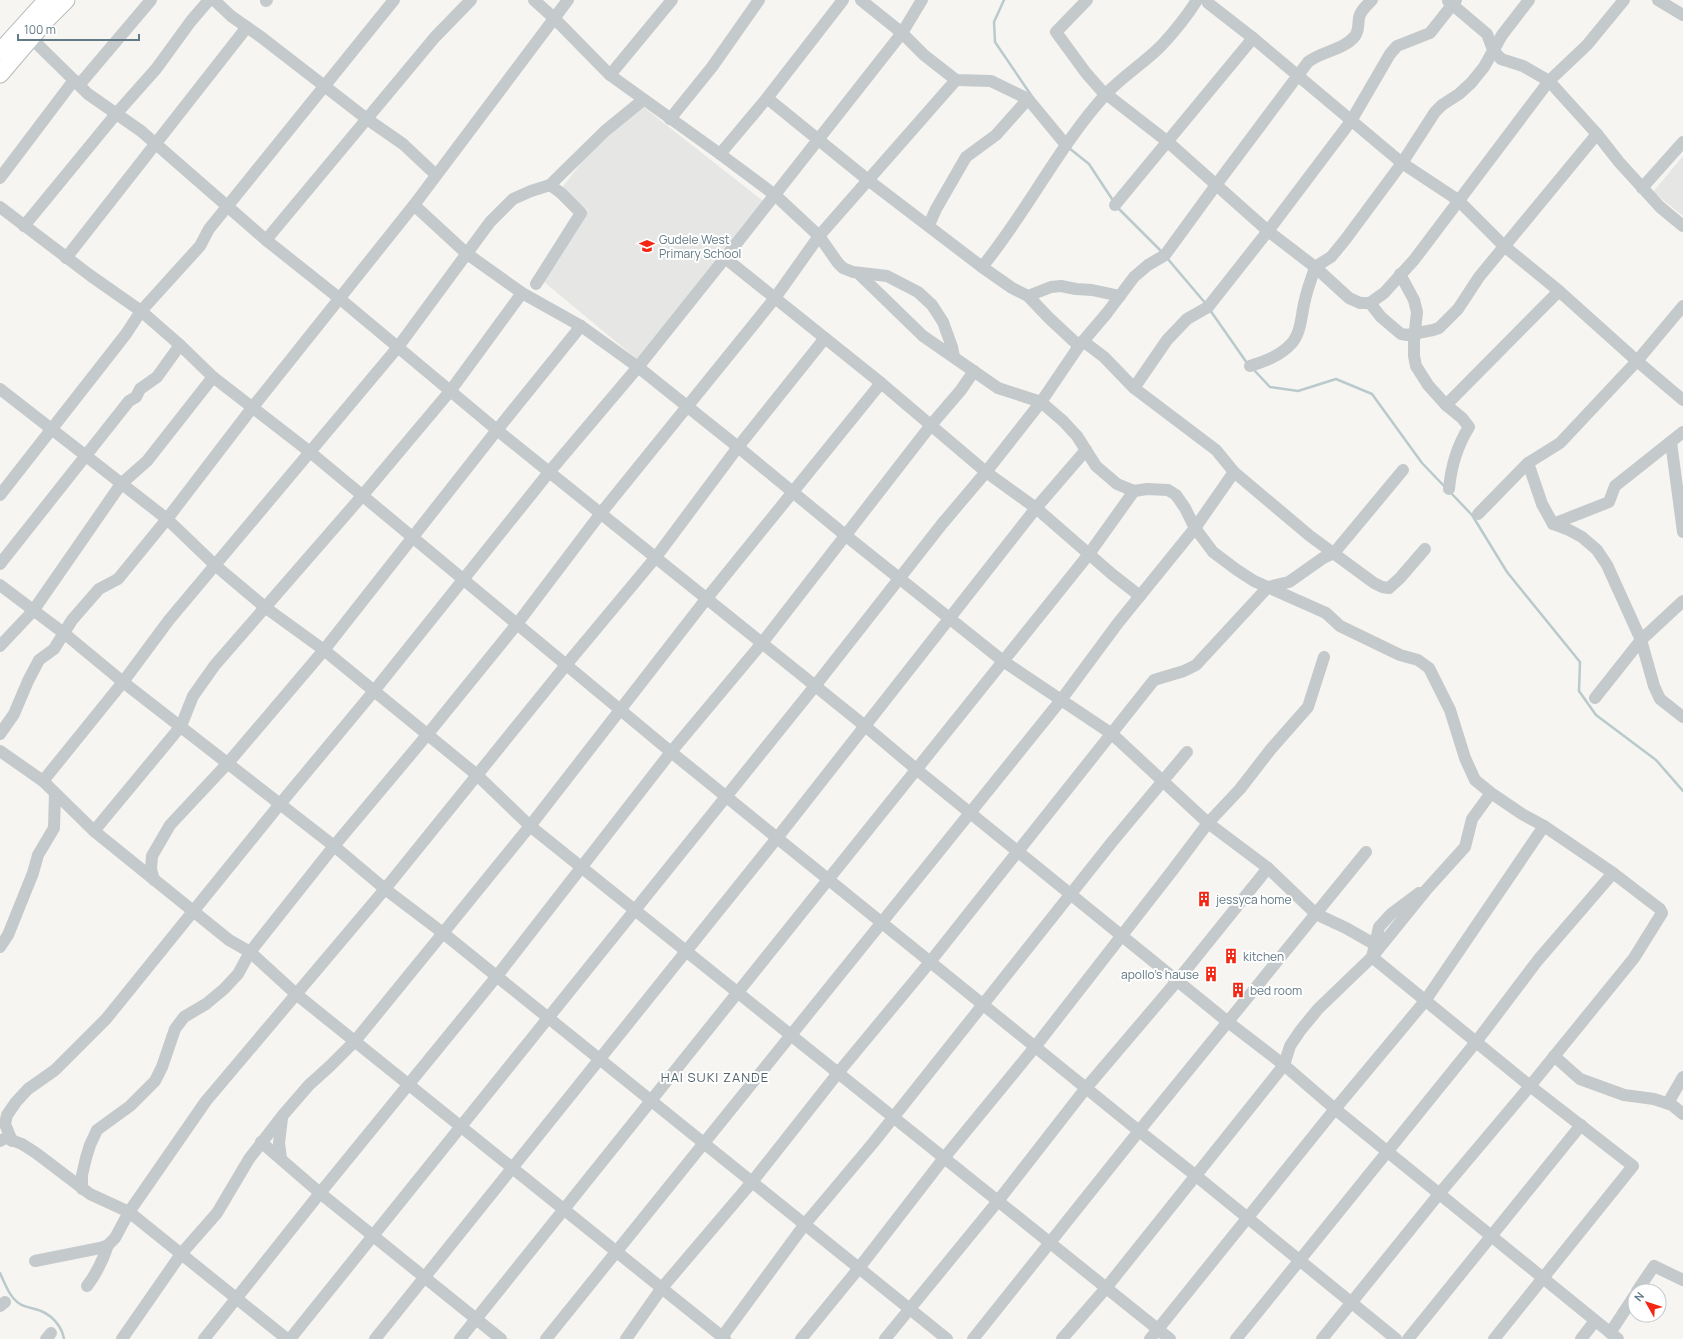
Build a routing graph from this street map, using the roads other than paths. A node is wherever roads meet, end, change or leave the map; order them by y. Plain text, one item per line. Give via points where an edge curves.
1 (46, 0) edge
2 (66, 0) edge
3 (151, 0) edge
4 (209, 0) edge
5 (214, 0) edge
6 (394, 0) edge
7 (471, 0) edge
8 (534, 0) edge
9 (568, 0) edge
10 (672, 0) edge
11 (759, 0) edge
12 (843, 0) edge
13 (861, 0) edge
14 (922, 0) edge
15 (1087, 0) edge
16 (1196, 0) edge
17 (1207, 0) edge
18 (1372, 0) edge
19 (1529, 0) edge
20 (1624, 0) edge
21 (1658, 0) edge
22 (1452, 2) edge
23 (1683, 15) edge
24 (554, 18) junction
25 (247, 27) junction
26 (902, 33) junction
27 (31, 38) junction
28 (1253, 38) junction
29 (1493, 50) junction
30 (0, 52) edge
31 (0, 74) edge
32 (610, 75) junction
33 (1298, 75) junction
34 (956, 80) junction
35 (1549, 81) junction
36 (76, 83) junction
37 (325, 86) junction
38 (1107, 94) junction
39 (767, 98) junction
40 (1028, 99) junction
41 (643, 100) junction
42 (116, 114) junction
43 (670, 118) junction
44 (367, 119) junction
45 (1351, 121) junction
46 (1598, 134) junction
47 (818, 139) junction
48 (1168, 142) junction
49 (1683, 142) edge
50 (155, 144) junction
51 (1066, 145) junction
52 (720, 154) junction
53 (1402, 163) junction
54 (436, 175) junction
55 (0, 178) edge
56 (868, 180) junction
57 (1216, 184) junction
58 (550, 185) junction
59 (1642, 188) junction
60 (775, 195) junction
61 (1458, 200) junction
62 (414, 205) junction
63 (1116, 205) dead end
64 (228, 206) junction
65 (0, 207) edge
66 (929, 225) junction
67 (24, 226) junction
68 (1683, 226) edge
69 (1268, 231) junction
70 (820, 236) junction
71 (266, 240) junction
72 (1504, 246) junction
73 (466, 253) junction
74 (66, 258) junction
75 (725, 258) junction
76 (982, 267) junction
77 (1315, 267) junction
78 (858, 273) junction
79 (1400, 274) junction
80 (536, 284) dead end
81 (1559, 291) junction
82 (522, 294) junction
83 (1028, 296) junction
84 (1120, 296) junction
85 (339, 298) junction
86 (775, 298) junction
87 (1370, 303) junction
88 (1683, 306) edge
89 (141, 311) junction
90 (581, 326) junction
91 (1415, 332) junction
92 (825, 338) junction
93 (1081, 343) junction
94 (180, 345) junction
95 (398, 347) junction
96 (954, 357) junction
97 (1637, 361) junction
98 (638, 366) junction
99 (1250, 366) dead end
100 (974, 371) junction
101 (213, 377) junction
102 (882, 383) junction
103 (1134, 388) junction
104 (0, 389) edge
105 (451, 390) junction
106 (1683, 400) edge
107 (1041, 402) junction
108 (1446, 405) junction
109 (687, 406) junction
110 (252, 408) junction
111 (931, 425) junction
112 (50, 429) junction
113 (497, 430) junction
114 (1683, 432) edge
115 (1671, 442) junction
116 (738, 447) junction
117 (1086, 450) junction
118 (310, 452) junction
119 (86, 456) junction
120 (1528, 463) junction
121 (1403, 470) dead end
122 (550, 471) junction
123 (986, 472) junction
124 (1234, 472) junction
125 (121, 484) junction
126 (1449, 489) dead end
127 (1134, 491) junction
128 (794, 493) junction
129 (0, 495) edge
130 (362, 496) junction
131 (1036, 508) junction
132 (601, 514) junction
133 (1478, 514) dead end
134 (167, 519) junction
135 (1553, 524) junction
136 (1195, 528) junction
137 (1683, 532) edge
138 (845, 536) junction
139 (413, 538) junction
140 (1425, 549) dead end
141 (1334, 553) junction
142 (1089, 554) junction
143 (656, 557) junction
144 (0, 564) edge
145 (216, 566) junction
146 (900, 578) junction
147 (464, 580) junction
148 (0, 585) edge
149 (1268, 587) junction
150 (1140, 596) junction
151 (707, 598) junction
152 (1683, 601) edge
153 (266, 608) junction
154 (33, 611) junction
155 (949, 618) junction
156 (517, 624) junction
157 (65, 634) junction
158 (1641, 640) junction
159 (762, 643) junction
160 (0, 646) edge
161 (324, 650) junction
162 (1324, 657) dead end
163 (1003, 661) junction
164 (566, 665) junction
165 (123, 682) junction
166 (815, 686) junction
167 (374, 691) junction
168 (1595, 698) dead end
169 (1061, 700) junction
170 (619, 710) junction
171 (1683, 717) edge
172 (181, 726) junction
173 (865, 726) junction
174 (0, 734) edge
175 (1112, 734) junction
176 (427, 735) junction
177 (0, 751) edge
178 (671, 752) junction
179 (1187, 752) dead end
180 (228, 763) junction
181 (916, 769) junction
182 (476, 775) junction
183 (1162, 780) junction
184 (43, 781) junction
185 (55, 793) junction
186 (1491, 793) junction
187 (725, 796) junction
188 (280, 804) junction
189 (971, 813) junction
190 (1208, 823) junction
191 (530, 826) junction
192 (1544, 826) junction
193 (94, 831) junction
194 (777, 838) junction
195 (334, 846) junction
196 (1018, 852) junction
197 (1366, 852) dead end
198 (582, 867) junction
199 (1268, 868) junction
200 (1613, 873) junction
201 (154, 880) junction
202 (829, 880) junction
203 (385, 889) junction
204 (1427, 889) junction
205 (1071, 894) junction
206 (636, 910) junction
207 (194, 912) junction
208 (1316, 914) junction
209 (881, 922) junction
210 (443, 933) junction
211 (1122, 936) junction
212 (1374, 944) junction
213 (0, 947) edge
214 (686, 950) junction
215 (250, 952) junction
216 (1372, 957) junction
217 (930, 962) junction
218 (497, 976) junction
219 (1177, 981) junction
220 (739, 993) junction
221 (296, 994) junction
222 (1425, 1001) junction
223 (983, 1005) junction
224 (549, 1018) junction
225 (1228, 1022) junction
226 (792, 1035) junction
227 (354, 1041) junction
228 (1476, 1042) junction
229 (1036, 1047) junction
230 (1554, 1056) junction
231 (599, 1059) junction
232 (1284, 1065) junction
233 (838, 1073) junction
234 (1683, 1077) edge
235 (408, 1084) junction
236 (1530, 1086) junction
237 (1086, 1088) junction
238 (651, 1100) junction
239 (1668, 1103) junction
240 (1335, 1109) junction
241 (1683, 1114) edge
242 (283, 1115) junction
243 (893, 1117) junction
244 (1581, 1125) junction
245 (460, 1126) junction
246 (1139, 1131) junction
247 (6, 1141) edge
248 (261, 1142) junction
249 (704, 1143) junction
250 (1387, 1151) junction
251 (280, 1158) junction
252 (944, 1158) junction
253 (249, 1159) junction
254 (512, 1168) junction
255 (1195, 1175) junction
256 (752, 1182) junction
257 (82, 1189) junction
258 (320, 1193) junction
259 (1439, 1194) junction
260 (998, 1201) junction
261 (564, 1209) junction
262 (129, 1212) junction
263 (1248, 1218) junction
264 (805, 1224) junction
265 (373, 1235) junction
266 (1491, 1236) junction
267 (1050, 1243) junction
268 (108, 1245) junction
269 (617, 1252) junction
270 (182, 1254) junction
271 (1299, 1260) junction
272 (35, 1261) dead end
273 (859, 1268) junction
274 (424, 1277) junction
275 (1543, 1278) junction
276 (1683, 1280) edge
277 (1642, 1283) edge
278 (87, 1286) dead end
279 (1106, 1288) junction
280 (662, 1289) junction
281 (236, 1298) junction
282 (1352, 1303) junction
283 (910, 1308) junction
284 (1627, 1310) edge
285 (476, 1319) junction
286 (1595, 1321) junction
287 (1154, 1334) edge
288 (1614, 1336) edge
289 (720, 1337) edge
290 (122, 1339) edge
291 (204, 1339) edge
292 (287, 1339) edge
293 (290, 1339) edge
294 (374, 1339) edge
295 (460, 1339) edge
296 (501, 1339) edge
297 (546, 1339) edge
298 (626, 1339) edge
299 (801, 1339) edge
300 (885, 1339) edge
301 (948, 1339) edge
302 (972, 1339) edge
303 (1062, 1339) edge
304 (1170, 1339) edge
305 (1236, 1339) edge
306 (1322, 1339) edge
307 (1396, 1339) edge
308 (1408, 1339) edge
309 (1494, 1339) edge
310 (1581, 1339) edge

1 - 30 highway
2 - 27 highway
3 - 36 street
4 - 42 street via 156,69
5 - 25 street
6 - 37 street
7 - 44 street via 435,37
8 - 24 street
9 - 24 street
10 - 32 street
11 - 43 street via 712,67
12 - 39 street
13 - 26 street
14 - 26 street
15 - 38 street via 1056,32 1086,73
16 - 38 street via 1188,14 1161,46
17 - 28 street
18 - 33 street via 1359,16 1356,36 1314,58
19 - 29 street
20 - 35 street via 1587,45
21 - 23 street
22 - 29 street via 1487,34
22 - 45 street via 1430,33 1397,46 1384,63
24 - 32 street
24 - 54 street
25 - 37 street
25 - 50 street
26 - 34 street via 924,55
26 - 47 street
27 - 31 highway
27 - 36 street
28 - 33 street
28 - 48 street
29 - 35 street via 1501,59 1523,66
29 - 53 street via 1484,67 1471,82 1435,112
32 - 41 street
33 - 45 street
33 - 57 street
34 - 40 street via 991,81
34 - 56 street
35 - 46 street
35 - 61 street
36 - 42 street
36 - 55 street
37 - 44 street
37 - 64 street
38 - 48 street
38 - 51 street
39 - 47 street
39 - 52 street
40 - 51 street
40 - 66 street via 996,134 966,156
41 - 43 street
41 - 58 street via 605,131
42 - 50 street
42 - 67 street
43 - 52 street
44 - 54 street via 403,144
44 - 71 street
45 - 53 street
45 - 69 street
46 - 59 street
46 - 72 street
47 - 56 street
47 - 60 street
48 - 57 street
48 - 63 street
49 - 59 street
50 - 64 street
50 - 74 street
51 - 76 street via 1011,229
52 - 60 street
53 - 61 street
53 - 77 street via 1346,240 1331,257
54 - 62 street
56 - 66 street
56 - 70 street
57 - 69 street
57 - 84 street via 1165,255 1134,277
58 - 73 street via 531,190 513,199 490,222
58 - 80 street via 581,213
59 - 68 street
60 - 70 street
60 - 75 street
61 - 72 street
61 - 79 street via 1414,260
62 - 73 street
62 - 85 street
64 - 71 street
64 - 89 street via 209,228 200,246
65 - 67 street
66 - 76 street
67 - 74 street
69 - 77 street
69 - 103 street via 1208,306 1187,319 1166,340
70 - 78 street via 843,268
70 - 86 street
71 - 85 street
72 - 81 street
72 - 91 street via 1479,277 1458,310 1447,321 1433,330
73 - 82 street
73 - 95 street
74 - 89 street
75 - 86 street
75 - 98 street
76 - 83 street
77 - 87 street via 1349,298 1360,303
77 - 99 street via 1296,338 1283,351
78 - 96 street via 923,336
78 - 96 street via 887,276 918,292 932,305 943,322
79 - 87 street via 1384,293
79 - 91 street via 1418,312
81 - 97 street
81 - 108 street
82 - 90 street
82 - 105 street
83 - 84 street via 1061,286
83 - 93 street via 1048,318
84 - 93 street
85 - 95 street
85 - 110 street
86 - 92 street
86 - 109 street
87 - 91 street via 1381,317 1401,334
88 - 97 street
89 - 94 street
89 - 112 street via 126,334
90 - 98 street
90 - 113 street
91 - 108 street via 1416,366 1428,385
92 - 102 street
92 - 116 street
93 - 103 street via 1104,358
93 - 107 street
94 - 101 street
94 - 119 street via 157,377 140,390 136,397 129,400
95 - 105 street
95 - 118 street
96 - 100 street
97 - 106 street
97 - 120 street via 1560,444
98 - 109 street
98 - 122 street
100 - 107 street via 998,388
100 - 111 street
101 - 110 street
101 - 125 street via 147,461
102 - 111 street
102 - 128 street
103 - 124 street via 1216,450
104 - 112 street
105 - 113 street
105 - 130 street
107 - 117 street via 1063,420
107 - 123 street
108 - 126 street via 1469,427 1458,447
109 - 116 street
109 - 132 street
110 - 118 street
110 - 134 street
111 - 123 street
111 - 138 street
112 - 119 street
112 - 129 street
113 - 122 street
113 - 139 street
114 - 115 street
115 - 135 street via 1615,486 1609,502
115 - 137 street
116 - 128 street
116 - 143 street
117 - 127 street via 1096,466 1108,477
117 - 131 street
118 - 130 street
118 - 145 street
119 - 125 street
119 - 144 street
120 - 133 street
120 - 135 street via 1542,504
121 - 141 street
122 - 132 street
122 - 147 street
123 - 131 street
123 - 146 street
124 - 136 street
124 - 141 street
125 - 134 street
125 - 154 street
127 - 136 street via 1168,490 1176,495
127 - 142 street
128 - 138 street
128 - 151 street
130 - 139 street
130 - 153 street
131 - 142 street
131 - 155 street
132 - 143 street
132 - 156 street
134 - 145 street
134 - 157 street via 118,579 99,589 86,603 72,620
135 - 158 street via 1582,537 1597,550 1608,565
136 - 149 street via 1213,552 1236,570
136 - 150 street
138 - 146 street
138 - 159 street
139 - 147 street
139 - 161 street
140 - 141 street via 1389,588 1374,583
141 - 149 street via 1289,582
142 - 150 street
142 - 163 street
143 - 151 street
143 - 164 street
145 - 153 street
145 - 165 street via 169,620
146 - 155 street
146 - 166 street
147 - 156 street
147 - 167 street
148 - 154 street
149 - 175 street via 1196,665 1154,680
149 - 186 street via 1326,613 1340,626 1418,660 1429,668 1450,710 1465,758 1475,780
150 - 169 street
151 - 159 street
151 - 170 street
152 - 158 street
153 - 161 street
153 - 172 street via 215,665 193,696
154 - 157 street
154 - 160 street
155 - 163 street
155 - 173 street
156 - 164 street
156 - 176 street
157 - 165 street
157 - 174 street via 54,649 39,660 14,714
158 - 168 street
158 - 171 street via 1660,699
159 - 166 street
159 - 178 street
161 - 167 street
161 - 180 street
162 - 190 street via 1308,707 1271,748 1240,789
163 - 169 street
163 - 181 street
164 - 170 street
164 - 182 street
165 - 172 street
165 - 184 street
166 - 173 street
166 - 187 street
167 - 176 street
167 - 188 street
169 - 175 street
169 - 189 street
170 - 178 street
170 - 191 street
172 - 180 street
172 - 193 street
173 - 181 street
173 - 194 street
175 - 183 street
175 - 196 street
176 - 182 street
176 - 195 street
177 - 184 street
178 - 187 street
178 - 198 street
179 - 183 street
180 - 188 street
180 - 201 street via 170,826 152,856 151,869
181 - 189 street
181 - 202 street
182 - 191 street
182 - 203 street
183 - 190 street
183 - 205 street
184 - 185 street
185 - 193 street
185 - 213 street via 54,828 38,855 8,935
186 - 192 street
186 - 204 street via 1472,819 1465,847
187 - 194 street
187 - 206 street
188 - 195 street
188 - 207 street
189 - 196 street
189 - 209 street
190 - 199 street
190 - 211 street
191 - 198 street
191 - 210 street
192 - 200 street
192 - 222 street
193 - 201 street
194 - 202 street
194 - 214 street
195 - 203 street
195 - 215 street
196 - 205 street
196 - 217 street
197 - 208 street
198 - 206 street
198 - 218 street
199 - 208 street
199 - 219 street
200 - 228 street via 1538,960
200 - 230 street via 1662,913 1634,958
201 - 207 street
202 - 209 street
202 - 220 street
203 - 210 street
203 - 221 street
204 - 212 street via 1416,894 1379,926
204 - 216 street
205 - 211 street
205 - 223 street
206 - 214 street
206 - 224 street
207 - 215 street via 229,940
207 - 247 street via 106,1019 55,1070 28,1089 16,1102 7,1115
208 - 212 street
208 - 225 street
209 - 217 street
209 - 226 street
210 - 218 street
210 - 227 street
211 - 219 street
211 - 229 street
212 - 216 street
214 - 220 street
214 - 231 street
215 - 221 street
215 - 257 street via 238,974 224,989 184,1018 175,1029 155,1081 130,1106 97,1130 86,1158
216 - 222 street
216 - 232 street via 1318,1008 1290,1046
217 - 223 street
217 - 233 street
218 - 224 street
218 - 235 street
219 - 225 street
219 - 237 street
220 - 226 street
220 - 238 street
221 - 227 street
221 - 262 street via 206,1101
222 - 228 street
222 - 240 street
223 - 229 street
223 - 243 street
224 - 231 street
224 - 245 street
225 - 232 street
225 - 246 street
226 - 233 street
226 - 249 street
227 - 235 street
227 - 242 street via 309,1085
228 - 236 street
228 - 250 street
229 - 237 street
229 - 252 street
230 - 236 street
230 - 239 street via 1580,1079 1599,1087 1624,1096
231 - 238 street
231 - 254 street
232 - 240 street
232 - 255 street
233 - 243 street
233 - 256 street
234 - 239 street
235 - 245 street
235 - 258 street
236 - 244 street
236 - 259 street
237 - 246 street
237 - 260 street
238 - 249 street
238 - 261 street
239 - 241 street
240 - 250 street
240 - 263 street
242 - 248 street
242 - 251 street via 279,1131
243 - 252 street
243 - 264 street
244 - 266 street
244 - 275 street via 1633,1166
245 - 254 street
245 - 265 street
246 - 255 street
246 - 267 street
247 - 257 street via 22,1144
248 - 251 street
248 - 253 street
249 - 256 street
249 - 269 street
250 - 259 street
250 - 271 street
251 - 253 street via 265,1155
251 - 258 street
252 - 260 street
252 - 273 street
253 - 270 street via 217,1213
254 - 261 street
254 - 274 street
255 - 263 street
255 - 279 street
256 - 264 street
256 - 280 street
257 - 262 street
258 - 265 street
258 - 281 street
259 - 266 street
259 - 282 street
260 - 267 street
260 - 283 street
261 - 269 street
261 - 285 street
262 - 268 street via 121,1229
262 - 270 street
263 - 271 street
263 - 287 street
264 - 273 street
264 - 289 street
265 - 274 street
265 - 293 street
266 - 275 street
266 - 308 street
267 - 279 street
267 - 302 street
268 - 272 street
268 - 278 street via 101,1264
269 - 280 street
269 - 297 street
270 - 281 street
270 - 290 street
271 - 282 street
271 - 305 street
273 - 283 street
273 - 299 street
274 - 285 street
274 - 294 street
275 - 286 street
275 - 309 street
276 - 277 street via 1654,1266
279 - 287 street
279 - 303 street
280 - 289 street
280 - 298 street
281 - 291 street
281 - 292 street
282 - 306 street
282 - 307 street
283 - 300 street
283 - 301 street
284 - 288 street
285 - 295 street
285 - 296 street
286 - 288 street
286 - 310 street
287 - 304 street

